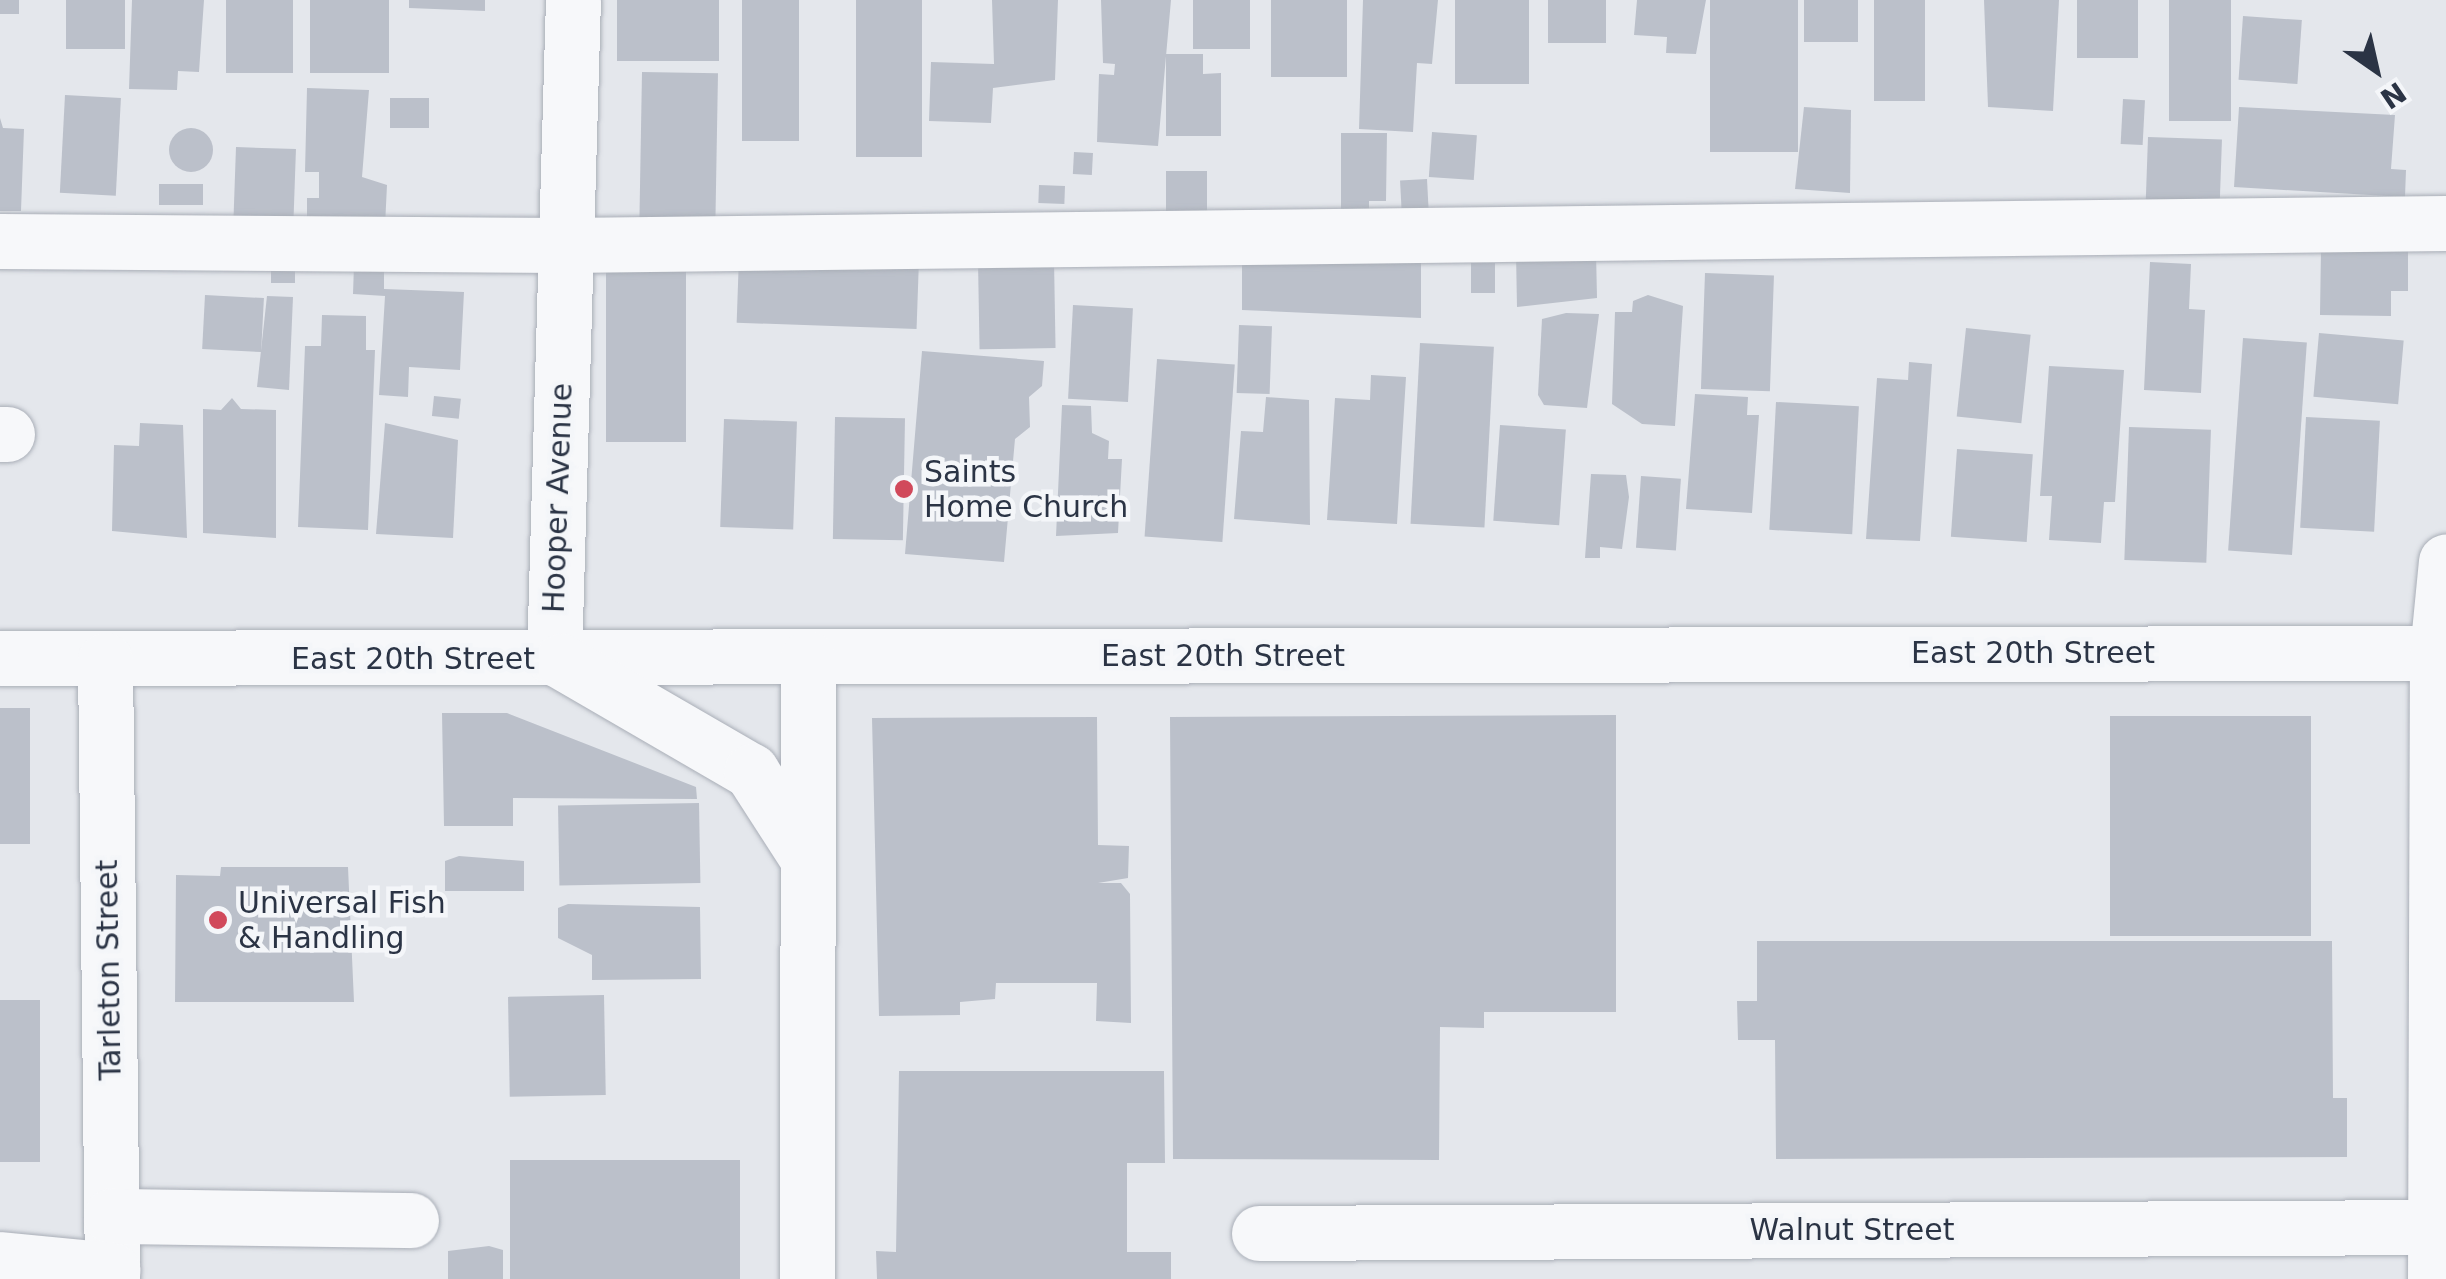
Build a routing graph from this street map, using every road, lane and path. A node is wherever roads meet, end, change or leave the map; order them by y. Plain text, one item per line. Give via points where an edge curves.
1 (572, 0) edge
2 (2446, 223) edge
3 (0, 241) edge
4 (565, 244) junction
5 (2446, 561) edge
6 (2441, 652) edge
7 (0, 658) edge
8 (554, 658) junction
9 (808, 658) junction
10 (105, 660) junction
11 (810, 864) junction
12 (112, 1216) junction
13 (410, 1220) dead end
14 (1259, 1233) dead end
15 (2438, 1244) edge
16 (0, 1260) edge
17 (112, 1274) edge
18 (807, 1279) edge

1 - 4 street, Hooper Avenue
2 - 4 street
3 - 4 street
4 - 8 street, Hooper Avenue
5 - 6 street
6 - 9 street, East 20th Street
6 - 15 street
7 - 10 street, East 20th Street
8 - 9 street, East 20th Street
8 - 10 street, East 20th Street
8 - 11 street, Hooper Avenue via 751,771
9 - 11 street
10 - 12 street, Tarleton Street
11 - 18 street
12 - 13 street
12 - 17 street, Tarleton Street
14 - 15 street, Walnut Street
16 - 17 street

